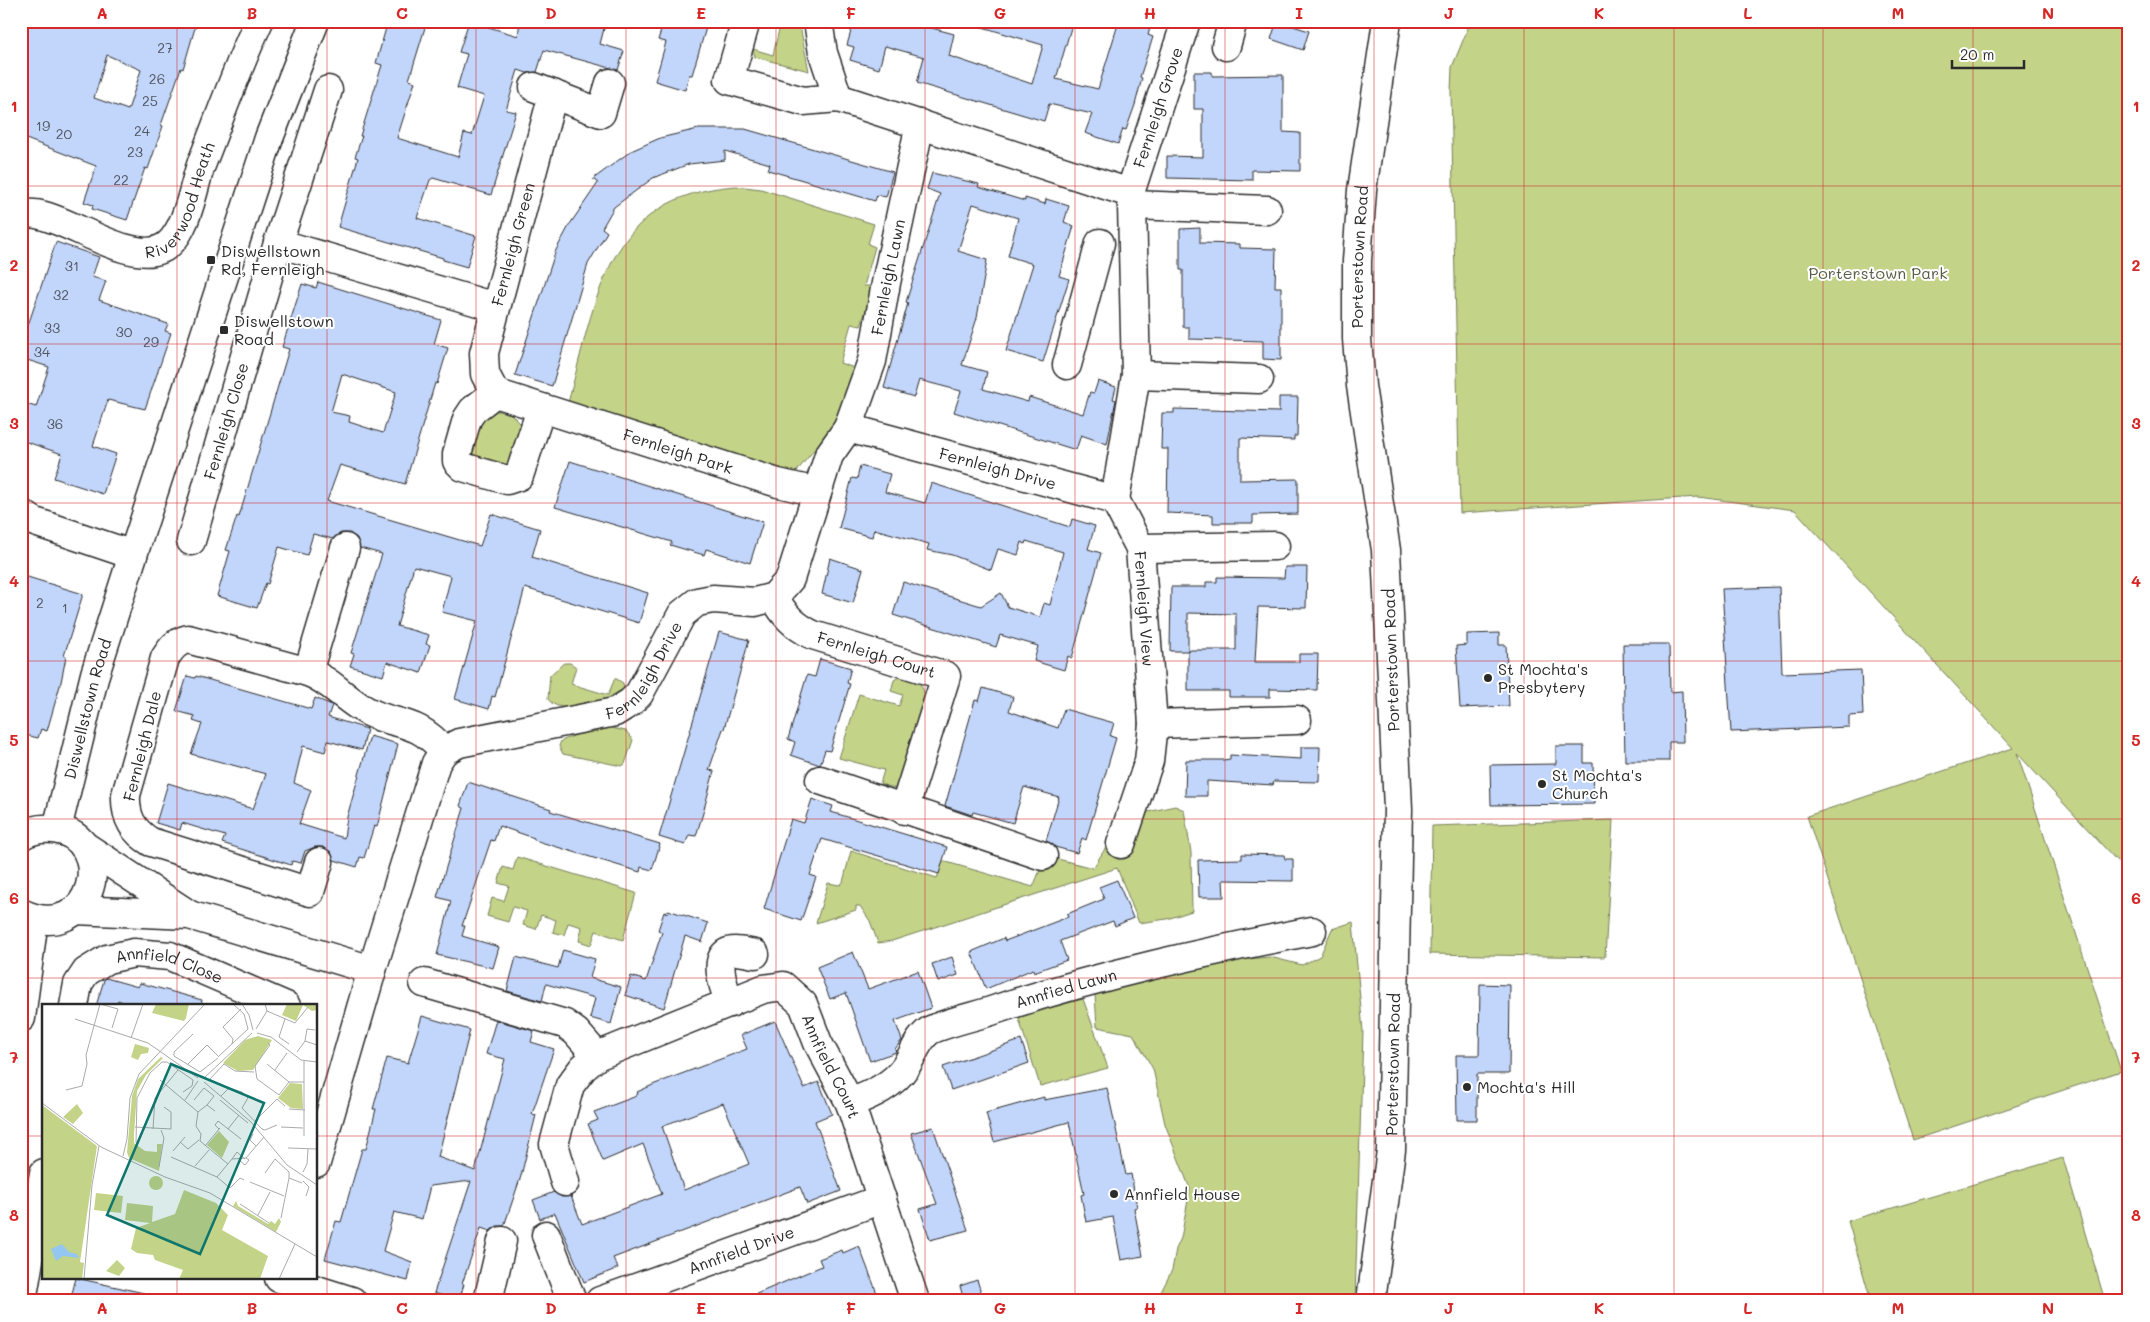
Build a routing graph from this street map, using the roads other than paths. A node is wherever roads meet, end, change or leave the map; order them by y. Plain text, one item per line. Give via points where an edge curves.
1 (259, 21) edge
2 (315, 21) edge
3 (746, 21) edge
4 (818, 21) edge
5 (1186, 21) edge
6 (1387, 21) edge
7 (610, 83) dead end
8 (328, 90) dead end
9 (838, 98) junction
10 (920, 124) junction
11 (1131, 199) junction
12 (1267, 210) dead end
13 (22, 213) edge
14 (278, 243) junction
15 (1100, 243) dead end
16 (1091, 275) junction
17 (1134, 289) junction
18 (495, 307) junction
19 (1067, 365) dead end
20 (1136, 375) junction
21 (1259, 379) dead end
22 (495, 393) junction
23 (541, 409) junction
24 (848, 428) junction
25 (816, 492) junction
26 (1115, 500) junction
27 (21, 513) edge
28 (191, 541) dead end
29 (1275, 546) dead end
30 (345, 548) dead end
31 (1140, 548) junction
32 (133, 555) junction
33 (774, 596) junction
34 (308, 672) junction
35 (1297, 720) dead end
36 (1153, 724) junction
37 (444, 751) junction
38 (820, 780) dead end
39 (904, 810) junction
40 (57, 829) junction
41 (21, 836) edge
42 (1121, 844) dead end
43 (83, 845) junction
44 (1043, 856) dead end
45 (319, 862) dead end
46 (76, 910) junction
47 (189, 915) junction
48 (28, 916) edge
49 (1312, 931) dead end
50 (755, 954) dead end
51 (372, 970) junction
52 (424, 983) dead end
53 (730, 1003) junction
54 (74, 1004) edge
55 (281, 1004) edge
56 (21, 1018) edge
57 (597, 1056) junction
58 (850, 1103) junction
59 (318, 1156) edge
60 (565, 1182) dead end
61 (42, 1195) edge
62 (882, 1199) junction
63 (546, 1235) dead end
64 (502, 1241) dead end
65 (281, 1284) edge
66 (664, 1290) edge
67 (22, 1301) edge
68 (352, 1301) edge
69 (488, 1301) edge
70 (572, 1301) edge
71 (600, 1301) edge
72 (915, 1301) edge
73 (1371, 1301) edge

1 - 13 street, Riverwood Heath via 200,167 182,226 172,242 161,249 142,252 117,246 44,216
2 - 32 street, Diswellstown Road via 269,138
3 - 9 street via 729,80 803,101
4 - 9 street via 822,53
5 - 11 street, Fernleigh Grove
6 - 73 street, Porterstown Road via 1362,190 1357,339 1386,550 1398,809 1391,1150
7 - 18 street, Fernleigh Green via 601,113 544,90
8 - 14 street, Fernleigh Close
9 - 10 street
10 - 11 street
10 - 24 street, Fernleigh Lawn via 872,361
11 - 12 street
11 - 17 street
14 - 18 street
14 - 28 street, Fernleigh Close
15 - 16 street
16 - 17 street
16 - 19 street
17 - 20 street
18 - 22 street, Fernleigh Green via 483,364 488,384
20 - 21 street
20 - 26 street
22 - 23 street, Fernleigh Park
22 - 23 street via 473,410 468,419 457,454 457,460 463,467 507,480 519,476
23 - 25 street, Fernleigh Park
24 - 25 street via 828,456
24 - 26 street, Fernleigh Drive
25 - 33 street via 790,579
26 - 31 street, Fernleigh View
27 - 32 street via 35,522
29 - 31 street
30 - 34 street
31 - 36 street, Fernleigh View
32 - 40 street, Diswellstown Road via 95,674
33 - 37 street, Fernleigh Drive via 755,602 713,599 697,602 682,614 640,694 615,712 459,743
33 - 39 street, Fernleigh Court via 793,624 813,635 946,676
34 - 37 street, Fernleigh Dale via 324,678 360,707 418,727
34 - 45 street, Fernleigh Dale via 188,640 172,646 165,658 126,795 126,806 130,823 151,842 310,892
35 - 36 street
36 - 42 street, Fernleigh View via 1149,760
37 - 51 street via 436,763
38 - 39 street
39 - 44 street
40 - 41 street via 41,828
40 - 43 street
43 - 46 street via 93,872 91,887
43 - 47 street
46 - 47 street
46 - 48 street via 63,918 48,921
47 - 51 street
48 - 56 street
49 - 58 street, Annfied Lawn via 1198,954 1016,1002 929,1031 892,1082
50 - 53 street via 734,950 727,953 721,963 720,977
51 - 59 street
52 - 57 street via 564,1024 576,1032
53 - 57 street, Annfield Court
53 - 58 street, Annfield Court via 763,989 783,986 803,1004 818,1043
54 - 55 street, Annfield Close via 78,984 96,964 119,954 149,953 170,956
57 - 60 street, Annfield Court via 570,1085 554,1144
58 - 62 street, Annfield Court
61 - 67 street
62 - 66 street, Annfield Drive
62 - 72 street, Annfield Court
63 - 70 street
64 - 69 street
65 - 68 street
66 - 71 street, Annfield Drive

